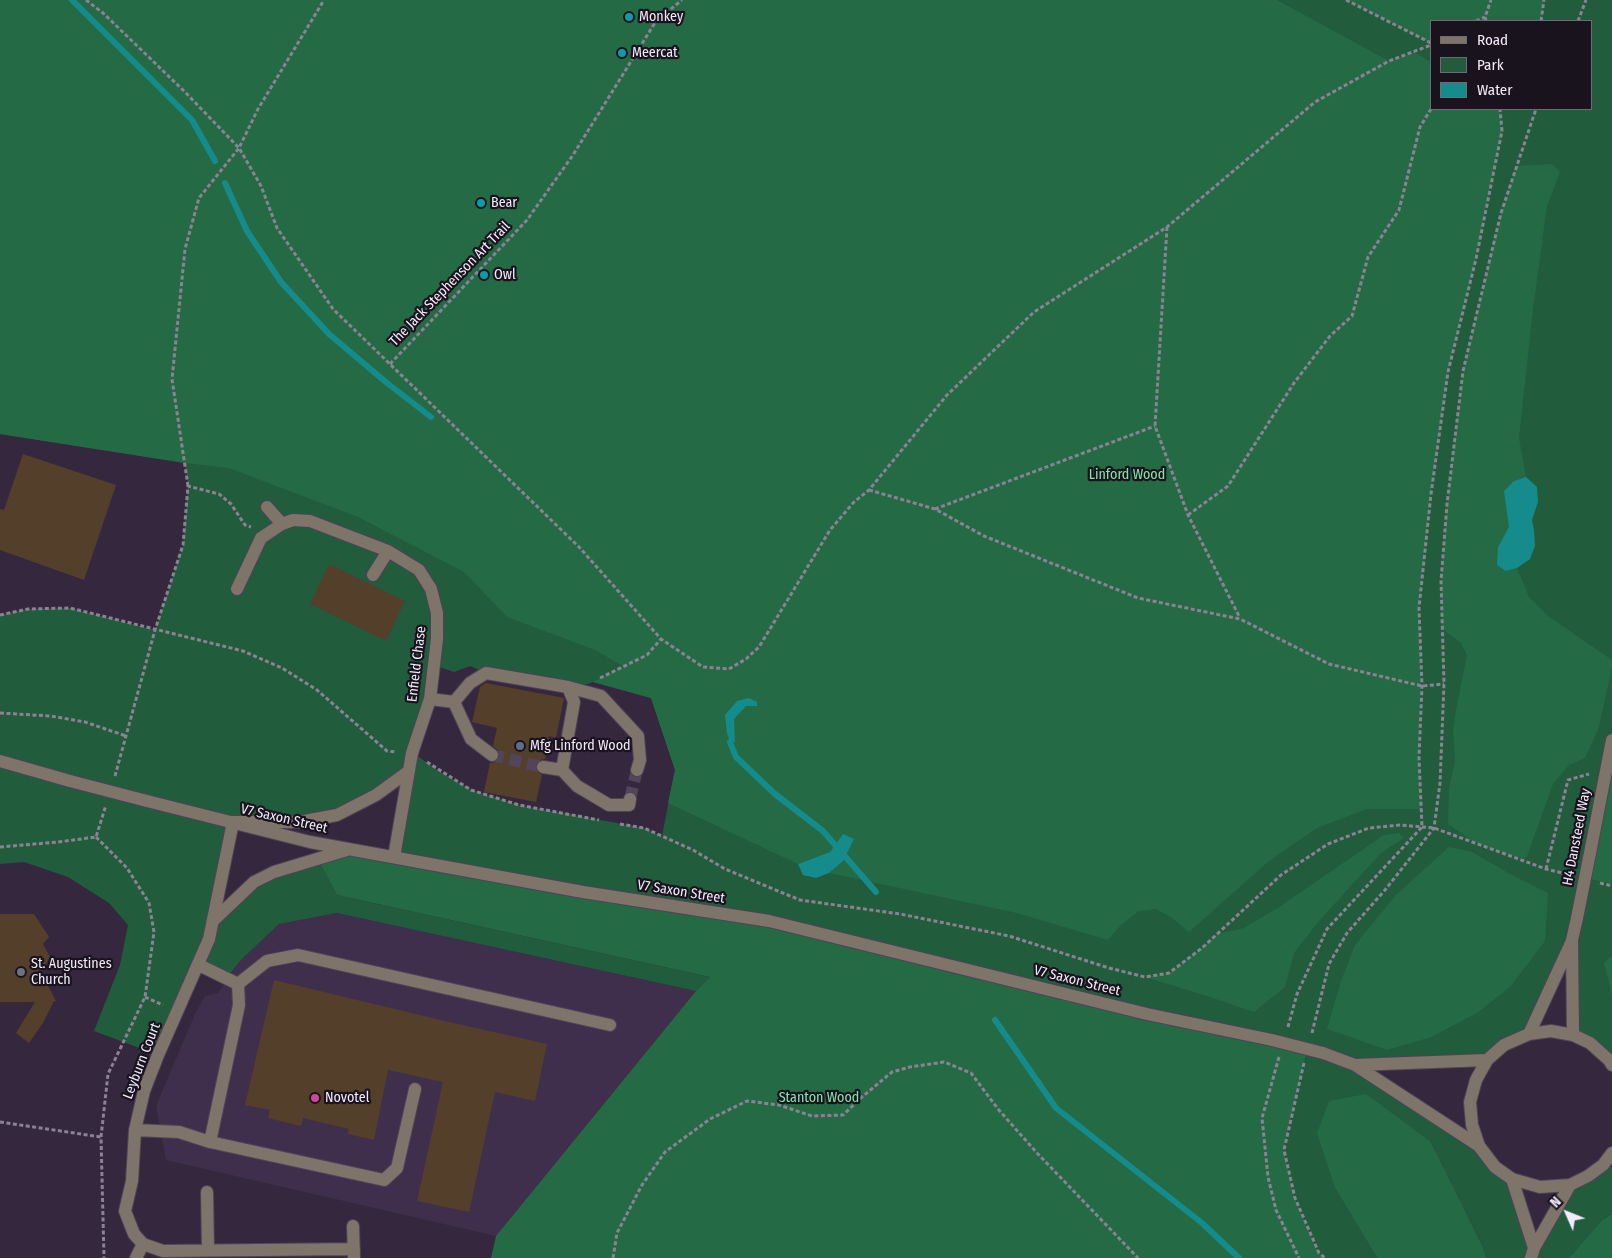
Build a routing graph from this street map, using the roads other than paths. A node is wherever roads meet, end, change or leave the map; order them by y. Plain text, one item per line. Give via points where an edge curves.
1 (266, 506) dead end
2 (282, 524) junction
3 (388, 551) junction
4 (373, 575) dead end
5 (237, 589) dead end
6 (568, 687) junction
7 (430, 699) junction
8 (454, 702) junction
9 (1612, 740) edge
10 (492, 755) tunnel mouth
11 (0, 761) edge
12 (544, 767) tunnel mouth
13 (562, 770) junction
14 (637, 770) tunnel mouth
15 (409, 771) junction
16 (630, 799) dead end
17 (233, 822) junction
18 (352, 849) junction
19 (394, 857) junction
20 (213, 921) junction
21 (1572, 940) junction
22 (199, 965) junction
23 (238, 984) junction
24 (610, 1025) dead end
25 (1529, 1034) junction
26 (1573, 1035) junction
27 (1487, 1060) junction
28 (1355, 1065) junction
29 (1612, 1065) edge
30 (415, 1089) dead end
31 (136, 1130) junction
32 (210, 1142) junction
33 (1479, 1146) junction
34 (1612, 1153) edge
35 (1608, 1166) edge
36 (1512, 1179) junction
37 (1570, 1184) junction
38 (207, 1192) dead end
39 (353, 1226) dead end
40 (144, 1244) junction
41 (208, 1250) junction
42 (237, 1253) edge
43 (354, 1253) edge
44 (1533, 1253) edge
45 (136, 1258) edge

1 - 2 street
2 - 3 street, Enfield Chase via 294,520 310,521
2 - 5 street, Enfield Chase via 262,538
3 - 4 street
3 - 7 street, Enfield Chase via 419,570 431,589 437,613 437,639
6 - 8 street via 486,674 470,683
6 - 13 street via 574,702
6 - 14 street via 601,696 638,736 640,760
7 - 8 street
7 - 15 street, Enfield Chase
8 - 10 street via 471,739
9 - 21 street, H4 Dansteed Way, bridge
11 - 17 street, V7 Saxon Street, bridge
12 - 13 street
13 - 16 street via 577,786 609,805 629,804
15 - 17 street via 376,795 337,815 299,822
15 - 19 street, Enfield Chase
17 - 18 street, V7 Saxon Street
17 - 20 street, Leyburn Court
18 - 19 street, V7 Saxon Street
18 - 20 street via 274,872 254,882
19 - 28 street, V7 Saxon Street, bridge via 583,892 769,921 1147,1014 1308,1048
20 - 22 street, Leyburn Court
21 - 25 street, H4 Dansteed Way
21 - 26 street, H4 Dansteed Way
22 - 23 street
22 - 31 street, Leyburn Court via 147,1082
23 - 24 street via 267,961 298,955
23 - 32 street via 239,1005
25 - 26 street via 1551,1031
25 - 27 street via 1504,1044
26 - 29 street via 1590,1044
27 - 28 street, V7 Saxon Street
27 - 33 street via 1476,1080 1470,1102 1472,1125
28 - 33 street, V7 Saxon Street
30 - 32 street via 397,1168 384,1180
31 - 32 street via 179,1132
31 - 40 street, Leyburn Court via 132,1180 125,1211 134,1234
33 - 36 street via 1495,1167
34 - 35 street
35 - 37 street
36 - 37 street via 1540,1187
36 - 44 street
37 - 44 street
38 - 41 street
39 - 43 street
40 - 41 street via 163,1251
40 - 45 street
41 - 42 street
42 - 43 street

